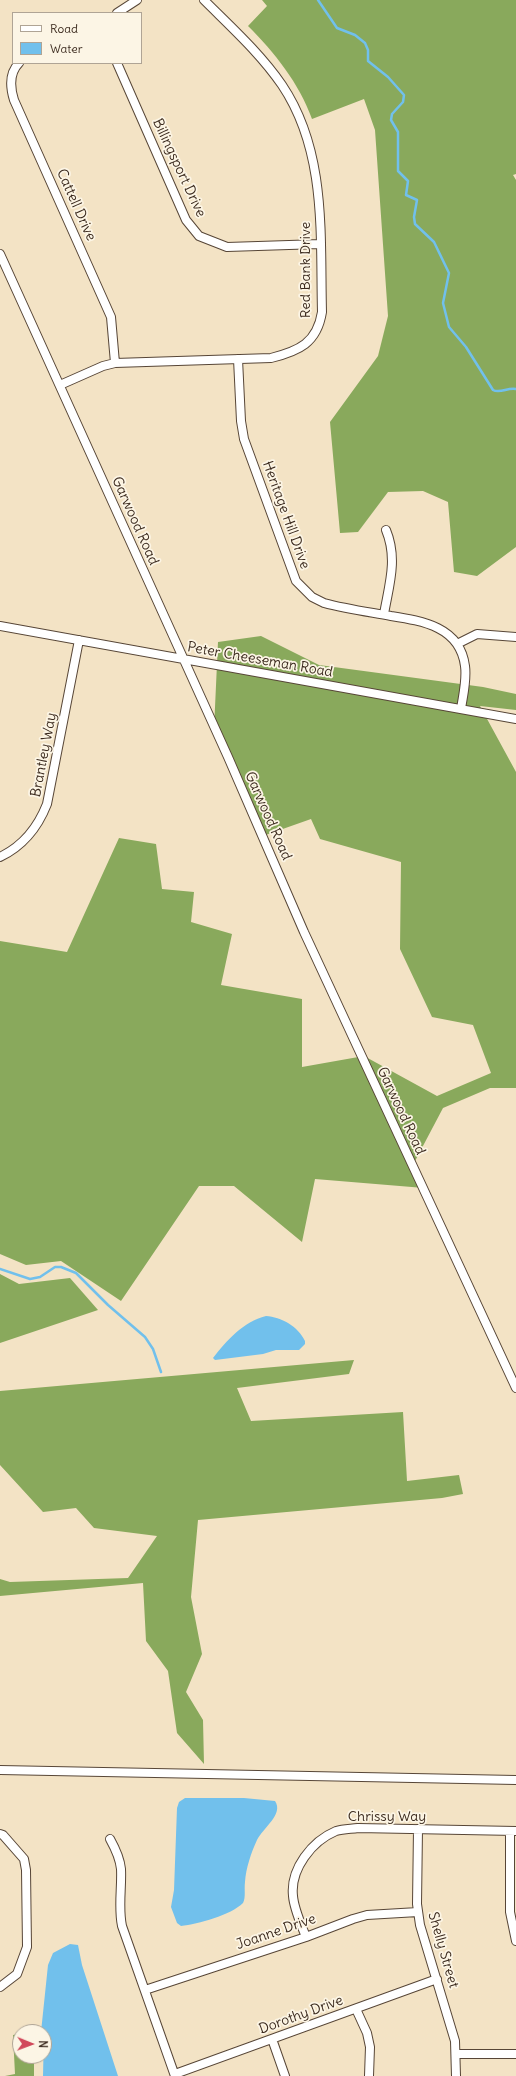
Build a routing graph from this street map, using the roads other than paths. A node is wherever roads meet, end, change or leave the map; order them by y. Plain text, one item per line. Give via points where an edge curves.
1 (137, 0) edge
2 (204, 0) edge
3 (119, 12) edge
4 (19, 64) edge
5 (117, 64) edge
6 (320, 244) junction
7 (0, 254) edge
8 (238, 359) junction
9 (115, 363) junction
10 (60, 385) junction
11 (386, 530) dead end
12 (384, 614) junction
13 (0, 626) edge
14 (516, 637) edge
15 (79, 640) junction
16 (457, 644) junction
17 (184, 660) junction
18 (461, 709) junction
19 (516, 719) edge
20 (0, 857) edge
21 (516, 1388) edge
22 (0, 1770) edge
23 (516, 1780) edge
24 (418, 1829) junction
25 (513, 1831) edge
26 (0, 1834) edge
27 (110, 1840) dead end
28 (418, 1912) junction
29 (306, 1937) junction
30 (516, 1941) edge
31 (437, 1979) junction
32 (0, 1987) edge
33 (145, 1990) junction
34 (356, 2009) junction
35 (272, 2039) junction
36 (456, 2054) junction
37 (516, 2054) edge
38 (175, 2075) edge
39 (285, 2076) edge
40 (370, 2076) edge
41 (456, 2076) edge

1 - 3 street
2 - 6 street, Red Bank Drive via 252,47 293,105 309,143 319,192
4 - 9 street, Cattell Drive via 13,69 11,80 14,100 111,316
5 - 6 street, Billingsport Drive via 186,220 199,236 227,247
6 - 8 street, Red Bank Drive via 322,312 317,332 306,344 291,353 271,358
7 - 10 street, Garwood Road
8 - 9 street, Red Bank Drive
8 - 12 street, Heritage Hill Drive via 244,440 294,577 309,594 324,603
9 - 10 street, Red Bank Drive
10 - 17 street, Garwood Road
11 - 12 street via 393,562
12 - 16 street, Heritage Hill Drive via 431,624 445,632
13 - 15 street, Peter Cheeseman Road
14 - 16 street via 477,634
15 - 17 street, Peter Cheeseman Road
15 - 20 street, Brantley Way via 48,804 27,837
16 - 18 street, Heritage Hill Drive via 466,670
17 - 18 street, Peter Cheeseman Road
17 - 21 street, Garwood Road via 304,932
18 - 19 street, Peter Cheeseman Road
22 - 23 street
24 - 25 street, Chrissy Way
24 - 28 street, Shelly Street
24 - 29 street, Chrissy Way via 338,1830 320,1840 297,1868 292,1885 293,1897
25 - 30 street via 510,1912
26 - 32 street via 24,1859 27,1888 27,1947 17,1974
27 - 33 street via 121,1868 119,1914
28 - 29 street, Joanne Drive via 367,1915
28 - 31 street, Shelly Street
29 - 33 street, Joanne Drive
31 - 34 street, Dorothy Drive
31 - 36 street, Shelly Street via 456,2041
33 - 38 street
34 - 35 street, Dorothy Drive
34 - 40 street via 367,2033 370,2047
35 - 38 street, Dorothy Drive
35 - 39 street
36 - 37 street
36 - 41 street, Shelly Street

